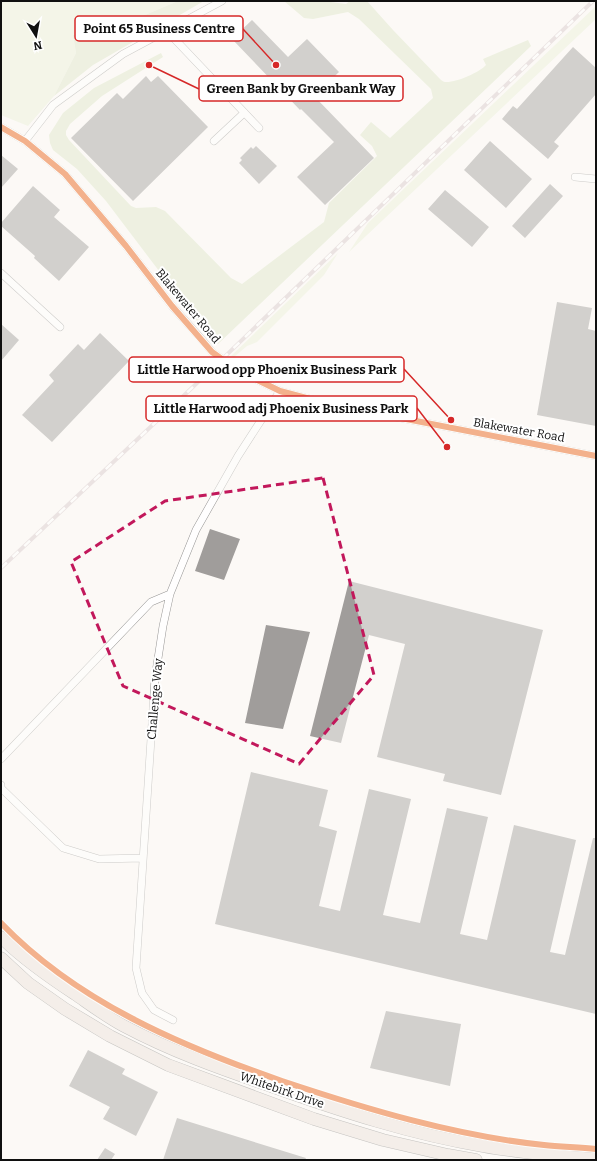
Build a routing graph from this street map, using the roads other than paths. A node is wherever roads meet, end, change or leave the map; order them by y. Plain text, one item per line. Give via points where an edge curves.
1 (222, 1) edge
2 (167, 31) junction
3 (244, 113) junction
4 (1, 127) edge
5 (259, 128) dead end
6 (25, 141) junction
7 (214, 141) dead end
8 (575, 178) dead end
9 (596, 179) edge
10 (1, 273) edge
11 (60, 327) dead end
12 (280, 391) junction
13 (596, 456) edge
14 (170, 594) junction
15 (1, 759) edge
16 (1, 785) edge
17 (143, 858) junction
18 (1, 937) edge
19 (1, 958) edge
20 (173, 1020) dead end
21 (596, 1159) edge
22 (476, 1160) edge

1 - 2 street
2 - 3 street
2 - 6 street via 123,54 53,105
3 - 5 street
3 - 7 street
4 - 6 street, Blakewater Road
6 - 12 street, Blakewater Road, bridge via 65,174 212,352 237,370
8 - 9 street
10 - 11 street
12 - 13 street, Blakewater Road via 329,404
12 - 14 street, Challenge Way via 238,456 196,530
14 - 15 street via 151,602
14 - 17 street, Challenge Way via 155,678
16 - 17 street via 1,788 63,848 99,859
17 - 20 street, Challenge Way via 136,968 142,993 154,1010
18 - 21 highway, Whitebirk Drive via 45,974 123,1025 175,1050 234,1073 335,1109 433,1136 483,1146
19 - 22 highway, Whitebirk Drive via 28,983 65,1009 110,1036 168,1065 314,1119 383,1140

